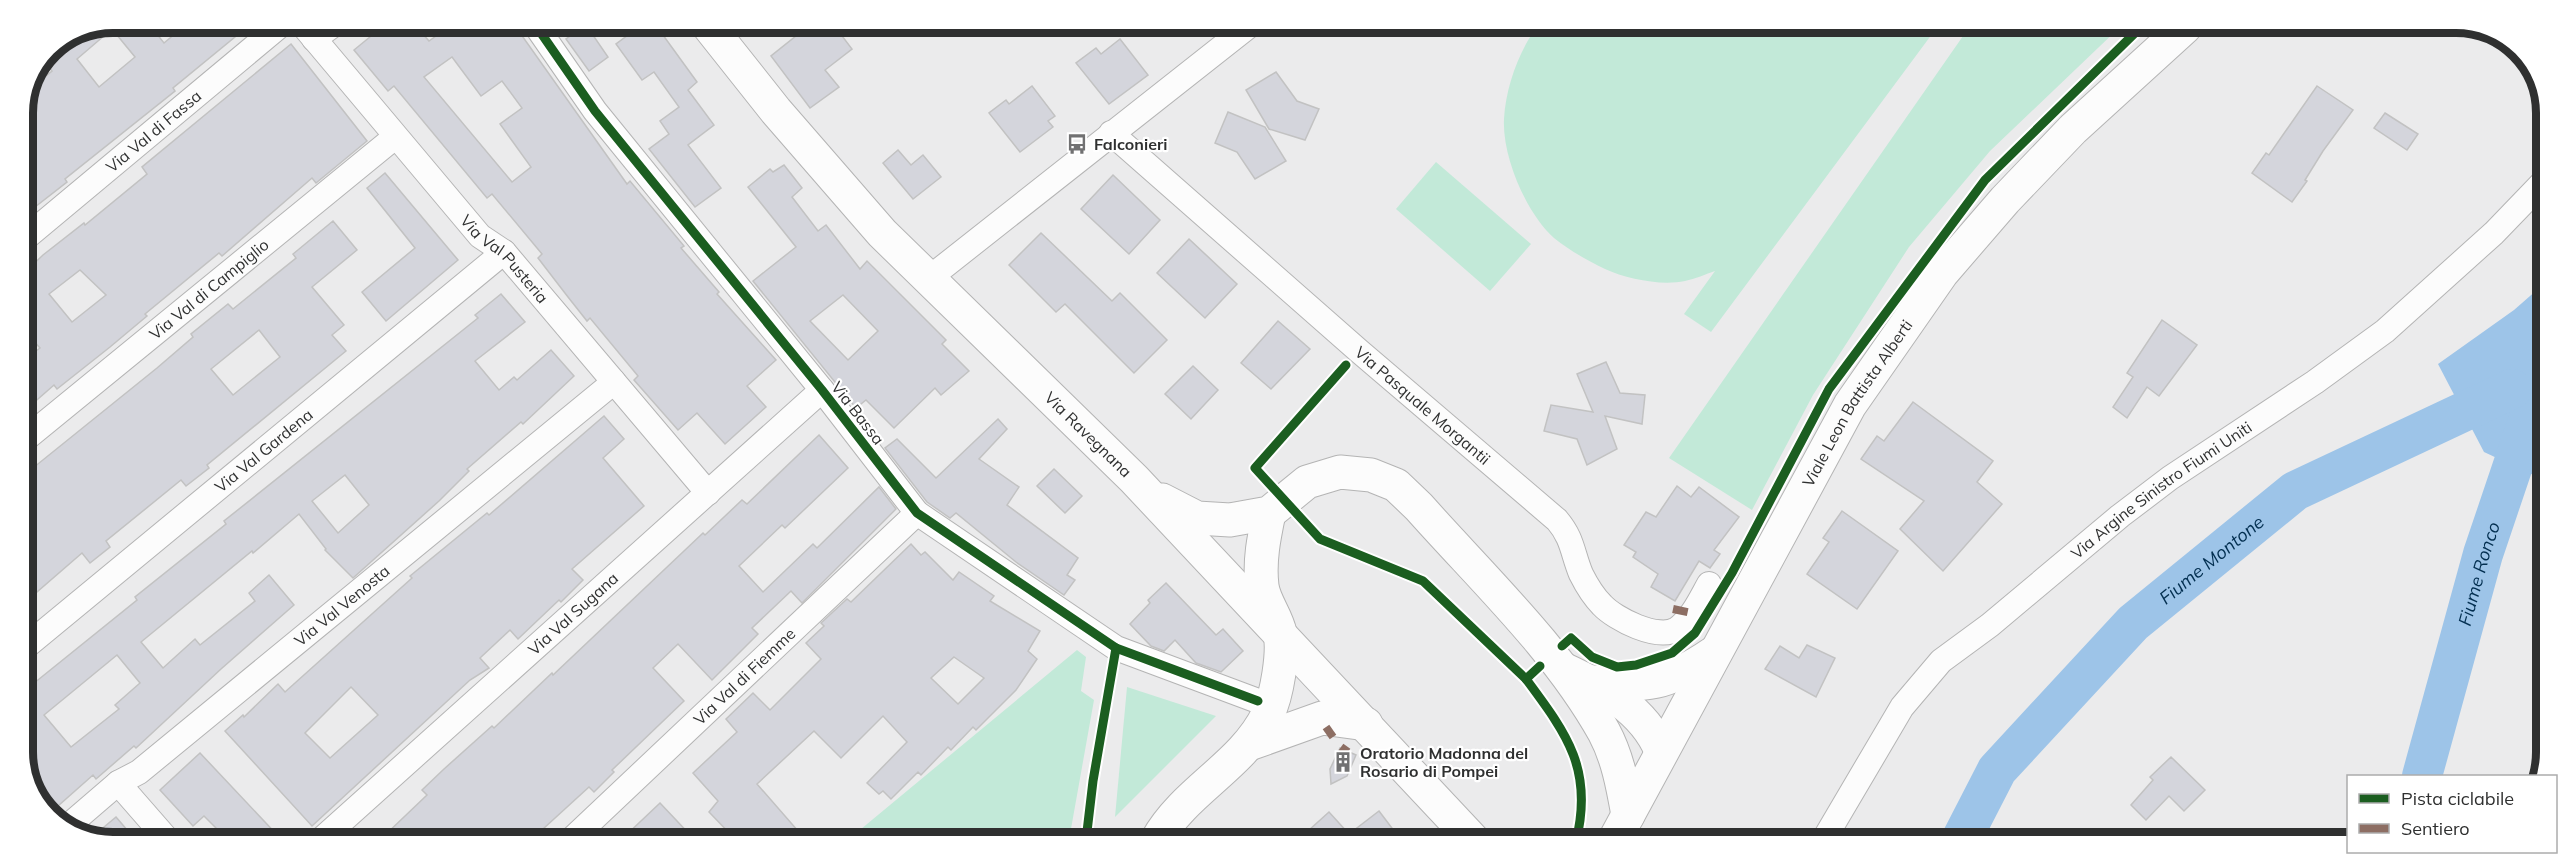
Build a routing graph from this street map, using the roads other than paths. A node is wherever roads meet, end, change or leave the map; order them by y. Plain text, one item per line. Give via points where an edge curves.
1 (271, 33) edge
2 (309, 33) edge
3 (541, 33) edge
4 (714, 33) edge
5 (1240, 33) edge
6 (2178, 33) edge
7 (1111, 133) junction
8 (394, 137) junction
9 (2536, 189) edge
10 (33, 232) edge
11 (504, 252) junction
12 (928, 279) junction
13 (614, 382) junction
14 (822, 390) junction
15 (33, 433) edge
16 (1134, 479) junction
17 (708, 493) junction
18 (917, 513) junction
19 (1269, 513) junction
20 (1709, 584) dead end
21 (1280, 633) junction
22 (33, 641) edge
23 (1714, 653) junction
24 (1561, 668) junction
25 (1592, 682) junction
26 (1258, 701) dead end
27 (1366, 724) junction
28 (1605, 734) junction
29 (1252, 743) junction
30 (1661, 751) junction
31 (118, 783) junction
32 (74, 821) edge
33 (1621, 828) edge
34 (161, 832) edge
35 (331, 832) edge
36 (579, 832) edge
37 (1161, 832) edge
38 (1466, 832) edge
39 (1827, 832) edge

1 - 10 street, Via Val di Fassa
2 - 8 street, Via Val Pusteria
3 - 14 street, Via Bassa via 595,111
4 - 12 main road, Via Ravegnana via 783,120
5 - 7 street
6 - 23 main road, Viale Leon Battista Alberti via 2073,129 1942,273 1850,405
7 - 12 street
7 - 20 street, Via Pasquale Morgantii via 1557,520 1573,543 1582,574 1603,607 1647,632 1662,634 1676,629 1692,613
8 - 11 street, Via Val Pusteria via 480,236
8 - 15 street, Via Val di Campiglio
9 - 39 street, Via Argine Sinistro Fiumi Uniti via 2494,233 2385,331 2170,478 1941,661 1902,707
11 - 13 street, Via Val Pusteria
11 - 22 street, Via Val Gardena
12 - 16 main road, Via Ravegnana
13 - 17 street, Via Val Pusteria
13 - 31 street, Via Val Venosta via 139,772
14 - 17 street, Via Val Sugana
14 - 18 street, Via Bassa
16 - 19 main road via 1168,504 1197,518 1230,519
16 - 21 main road, Via Ravegnana
17 - 35 street, Via Val Sugana
18 - 26 street, Via Bassa via 1116,648
18 - 36 street, Via Val di Fiemme
19 - 21 main road via 1260,568 1262,589
19 - 24 main road via 1307,482 1332,474 1371,475 1396,485
21 - 27 main road, Via Ravegnana
21 - 29 main road via 1276,690
23 - 25 main road via 1683,674 1656,682 1623,686
23 - 30 main road, Viale Leon Battista Alberti
24 - 25 main road
24 - 28 main road
25 - 30 main road via 1642,719 1654,732
27 - 29 main road via 1322,717
27 - 38 main road, Via Ravegnana
28 - 30 main road via 1644,749
28 - 33 main road via 1620,772
29 - 37 main road
30 - 33 main road, Viale Leon Battista Alberti
31 - 32 street, Via Val Venosta
31 - 34 street

